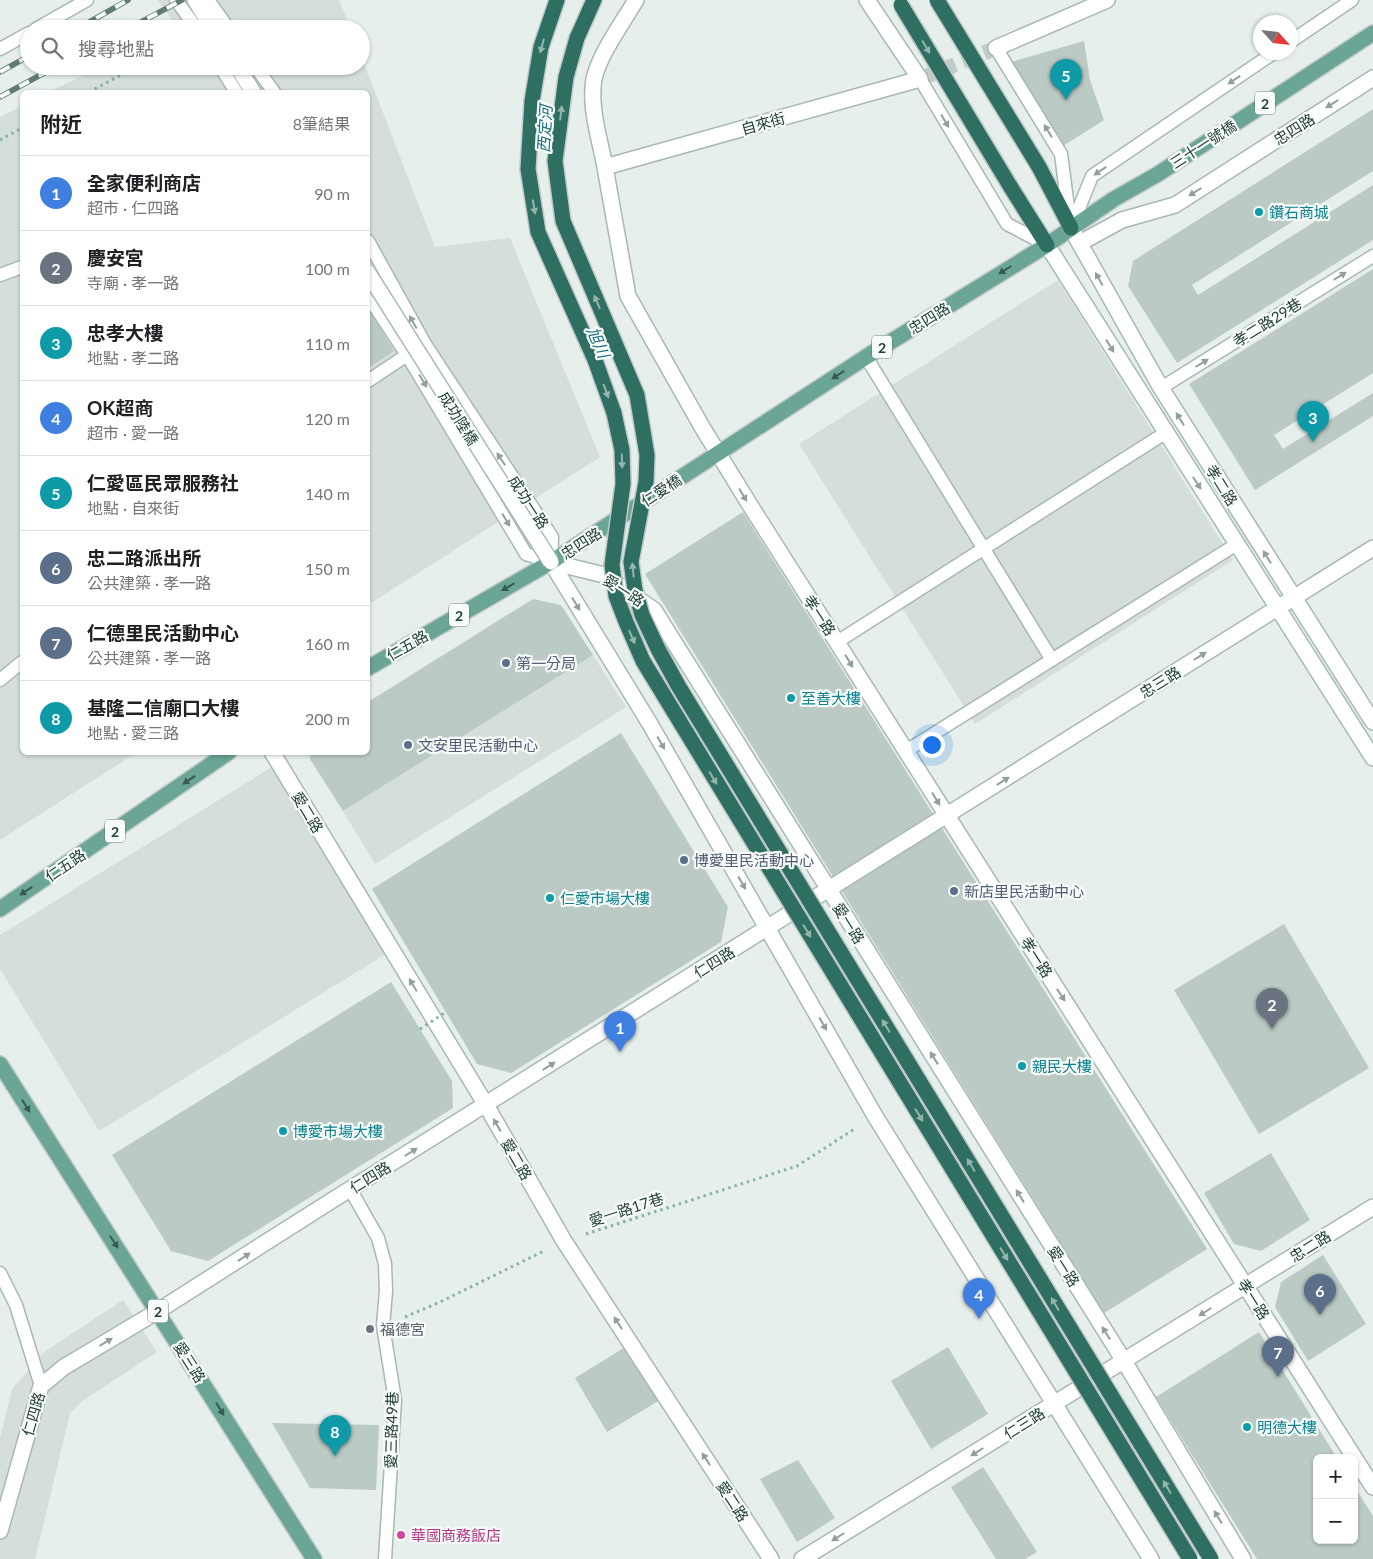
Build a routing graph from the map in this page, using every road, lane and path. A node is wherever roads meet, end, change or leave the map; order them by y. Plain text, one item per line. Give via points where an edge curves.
1 (87, 0) edge
2 (176, 0) edge
3 (195, 0) edge
4 (208, 0) edge
5 (557, 0) edge
6 (594, 0) edge
7 (636, 0) edge
8 (867, 0) edge
9 (898, 0) edge
10 (937, 0) edge
11 (1106, 0) edge
12 (1352, 0) edge
13 (52, 20) edge
14 (190, 20) edge
15 (207, 20) edge
16 (222, 20) edge
17 (1373, 33) edge
18 (1298, 37) edge
19 (20, 38) edge
20 (996, 48) joint
21 (0, 49) edge
22 (1263, 60) edge
23 (121, 75) edge
24 (226, 75) edge
25 (243, 75) edge
26 (262, 75) edge
27 (1373, 78) edge
28 (920, 79) junction
29 (93, 90) edge
30 (235, 90) edge
31 (252, 90) edge
32 (273, 90) edge
33 (20, 129) edge
34 (0, 140) edge
35 (605, 168) junction
36 (1158, 174) joint
37 (1071, 228) junction
38 (1080, 243) junction
39 (370, 245) edge
40 (1047, 245) junction
41 (1373, 256) edge
42 (20, 268) edge
43 (0, 275) edge
44 (370, 276) edge
45 (370, 299) edge
46 (426, 344) junction
47 (407, 355) junction
48 (866, 357) junction
49 (370, 380) edge
50 (1161, 388) junction
51 (1165, 433) junction
52 (715, 455) junction
53 (610, 523) joint
54 (1237, 544) junction
55 (983, 548) junction
56 (1373, 548) edge
57 (551, 562) junction
58 (1294, 598) junction
59 (1277, 607) junction
60 (837, 642) junction
61 (1052, 660) junction
62 (20, 664) edge
63 (370, 667) edge
64 (0, 680) edge
65 (1373, 722) edge
66 (906, 751) junction
67 (225, 755) edge
68 (274, 755) edge
69 (1373, 758) edge
70 (947, 816) junction
71 (829, 890) junction
72 (0, 909) edge
73 (768, 928) junction
74 (446, 1012) dead end
75 (420, 1029) dead end
76 (0, 1064) edge
77 (486, 1105) junction
78 (875, 1116) junction
79 (350, 1189) junction
80 (1373, 1207) edge
81 (564, 1241) junction
82 (0, 1273) edge
83 (1246, 1286) junction
84 (158, 1311) junction
85 (383, 1326) junction
86 (1124, 1361) junction
87 (40, 1386) junction
88 (1054, 1404) junction
89 (1373, 1487) edge
90 (0, 1531) edge
91 (314, 1559) edge
92 (385, 1559) edge
93 (771, 1559) edge
94 (802, 1559) edge
95 (1150, 1559) edge
96 (1190, 1559) edge
97 (1211, 1559) edge
98 (1243, 1559) edge

1 - 13 lane
2 - 14 lane
3 - 15 street
4 - 16 lane
5 -> 96 highway, bridge via 541,48 532,101 528,169 538,232 595,360 616,422 622,450 623,484 612,565 616,596 626,622 664,698
97 -> 6 highway, bridge via 679,687 642,615 632,562 646,482 647,455 637,396 563,221 555,161 566,77 577,38
7 - 35 street via 594,78 593,103
8 - 28 street
9 -> 40 highway, bridge
10 - 37 highway, bridge via 1039,167
11 - 20 street
12 - 18 lane
17 - 36 main road, 三十一號橋 / 2
19 - 21 lane
37 -> 20 lane via 1062,154
22 -> 37 lane via 1092,176
23 - 29 path
24 - 30 lane
25 - 31 street
26 - 32 lane
27 -> 38 street, 忠四路 via 1175,205 1122,220
28 - 35 street, 自來街
28 -> 40 lane via 1007,224
33 - 34 path
35 - 52 street, 孝一路 via 628,296
36 - 37 main road, 忠四路 / 2
37 - 38 street, 孝二路
37 - 40 main road, 忠四路 / 2
50 -> 38 street, 孝二路
46 -> 39 lane, 成功一路
40 -> 48 main road, 忠四路 / 2
40 -> 51 street
50 -> 41 lane, 孝二路29巷
42 - 43 lane
44 - 57 street, 成功陸橋, bridge
45 - 47 lane, 成功一路
46 - 47 lane
57 -> 46 lane, 成功一路 via 552,537
47 - 49 lane
47 -> 57 lane, 成功一路 via 526,554
48 -> 52 main road, 忠四路 / 2
48 - 55 lane
58 -> 50 street, 孝二路
51 -> 54 street
51 - 55 lane
52 - 53 main road, 仁愛橋 / 2, bridge
52 -> 60 street, 孝一路
53 - 57 main road, 忠四路 / 2
54 - 59 street
54 - 61 lane
55 - 60 lane
55 - 61 lane
56 - 58 street, 忠三路
57 -> 63 main road, 仁五路 / 2
57 - 71 street, 愛一路 via 604,575 654,610
57 -> 73 street via 650,724
58 - 59 street, 忠三路
58 - 65 street, 孝二路
59 - 69 street
70 -> 59 street, 忠三路
60 -> 66 street, 孝一路
61 - 66 lane
62 - 64 lane
66 -> 70 street, 孝一路
67 -> 72 main road, 仁五路 / 2
77 -> 68 street, 愛二路
70 - 71 street, 忠三路
70 -> 83 street, 孝一路
71 - 73 street, 仁四路
86 -> 71 street, 愛一路
77 -> 73 street, 仁四路
73 -> 78 street
74 - 75 path, bridge
76 -> 84 main road, 愛三路 / 2
79 -> 77 street, 仁四路
81 -> 77 street, 愛二路
78 - 81 path, 愛一路17巷 via 796,1166
78 - 88 street
84 -> 79 street, 仁四路
79 - 85 lane, 愛三路49巷 via 378,1238 385,1264
80 - 83 street, 忠二路
81 - 85 path, 愛一路17巷 via 440,1302
93 -> 81 street, 愛二路
82 - 87 lane via 16,1305
83 -> 86 street, 仁三路
83 - 89 street, 孝一路
87 -> 84 street, 仁四路 via 64,1367
84 -> 91 main road, 愛三路 / 2
85 - 92 lane, 愛三路49巷 via 395,1400
86 - 88 street, 仁三路
98 -> 86 street, 愛一路
87 - 90 street, 仁四路
88 -> 94 street, 仁三路
88 - 95 street

